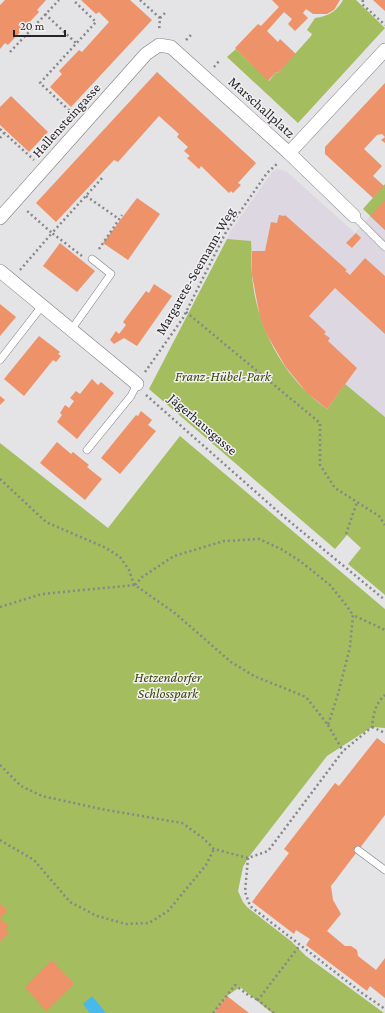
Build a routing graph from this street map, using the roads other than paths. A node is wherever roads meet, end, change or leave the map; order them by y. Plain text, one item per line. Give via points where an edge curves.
1 (159, 45) joint
2 (385, 50) edge
3 (289, 153) junction
4 (354, 216) joint
5 (0, 218) edge
6 (385, 247) edge
7 (92, 259) road end
8 (0, 271) edge
9 (42, 306) junction
10 (71, 330) junction
11 (0, 360) edge
12 (136, 384) joint
13 (87, 450) dead end
14 (358, 850) dead end
15 (385, 870) edge

1 - 3 street, Marschallplatz via 171,47
1 - 5 street, Hallensteingasse via 146,54
2 - 3 street, Marschallplatz
3 - 4 street
4 - 6 lane
7 - 10 lane via 111,274
8 - 9 street
9 - 10 street
9 - 11 lane
10 - 12 street
12 - 13 lane via 131,396
14 - 15 lane

